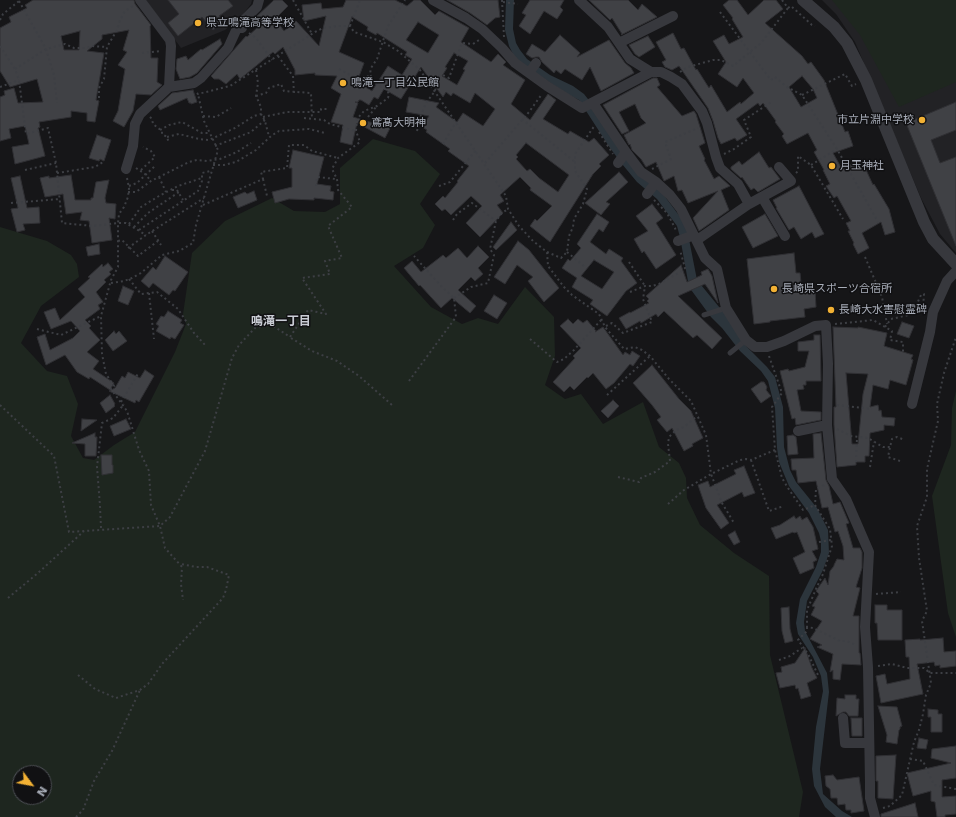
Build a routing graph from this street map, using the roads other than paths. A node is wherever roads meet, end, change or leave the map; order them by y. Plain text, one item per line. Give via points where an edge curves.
1 (140, 0) edge
2 (259, 0) edge
3 (433, 0) edge
4 (579, 0) edge
5 (804, 0) edge
6 (673, 16) dead end
7 (619, 43) junction
8 (536, 63) dead end
9 (651, 72) junction
10 (529, 73) junction
11 (169, 88) junction
12 (593, 103) junction
13 (626, 152) junction
14 (618, 163) dead end
15 (126, 167) road end
16 (779, 167) dead end
17 (656, 182) junction
18 (647, 194) dead end
19 (762, 197) junction
20 (749, 204) junction
21 (784, 236) dead end
22 (693, 237) junction
23 (678, 242) dead end
24 (956, 264) edge
25 (956, 271) edge
26 (726, 308) junction
27 (704, 315) dead end
28 (746, 340) junction
29 (730, 354) dead end
30 (912, 404) dead end
31 (826, 425) junction
32 (798, 431) dead end
33 (843, 718) dead end
34 (869, 743) junction
35 (875, 814) edge

1 - 11 street via 170,40
2 - 11 street via 228,48 201,78 194,83
3 - 10 street via 482,29 515,63
4 - 7 street via 600,18
5 - 24 street via 847,43 866,80 924,222 933,239
6 - 7 street
7 - 9 street via 630,59
8 - 10 street
9 - 12 street
9 - 20 street via 660,72 682,84 708,123 720,168 738,184
10 - 12 street via 582,108
11 - 15 street via 143,110 135,124
12 - 13 street
13 - 14 street
13 - 17 street via 644,174
16 - 19 street via 791,181
17 - 18 street
17 - 22 street via 681,208
19 - 20 street
19 - 21 street
20 - 22 street
22 - 23 street
22 - 26 street via 705,258 717,269
25 - 30 street via 947,281 933,312
26 - 27 lane
26 - 28 street
28 - 29 lane
28 - 31 street via 756,347 767,347 815,326 826,325
31 - 32 street
31 - 34 street via 832,479 848,503 868,552 865,627
33 - 34 street via 845,743
34 - 35 street via 870,798

